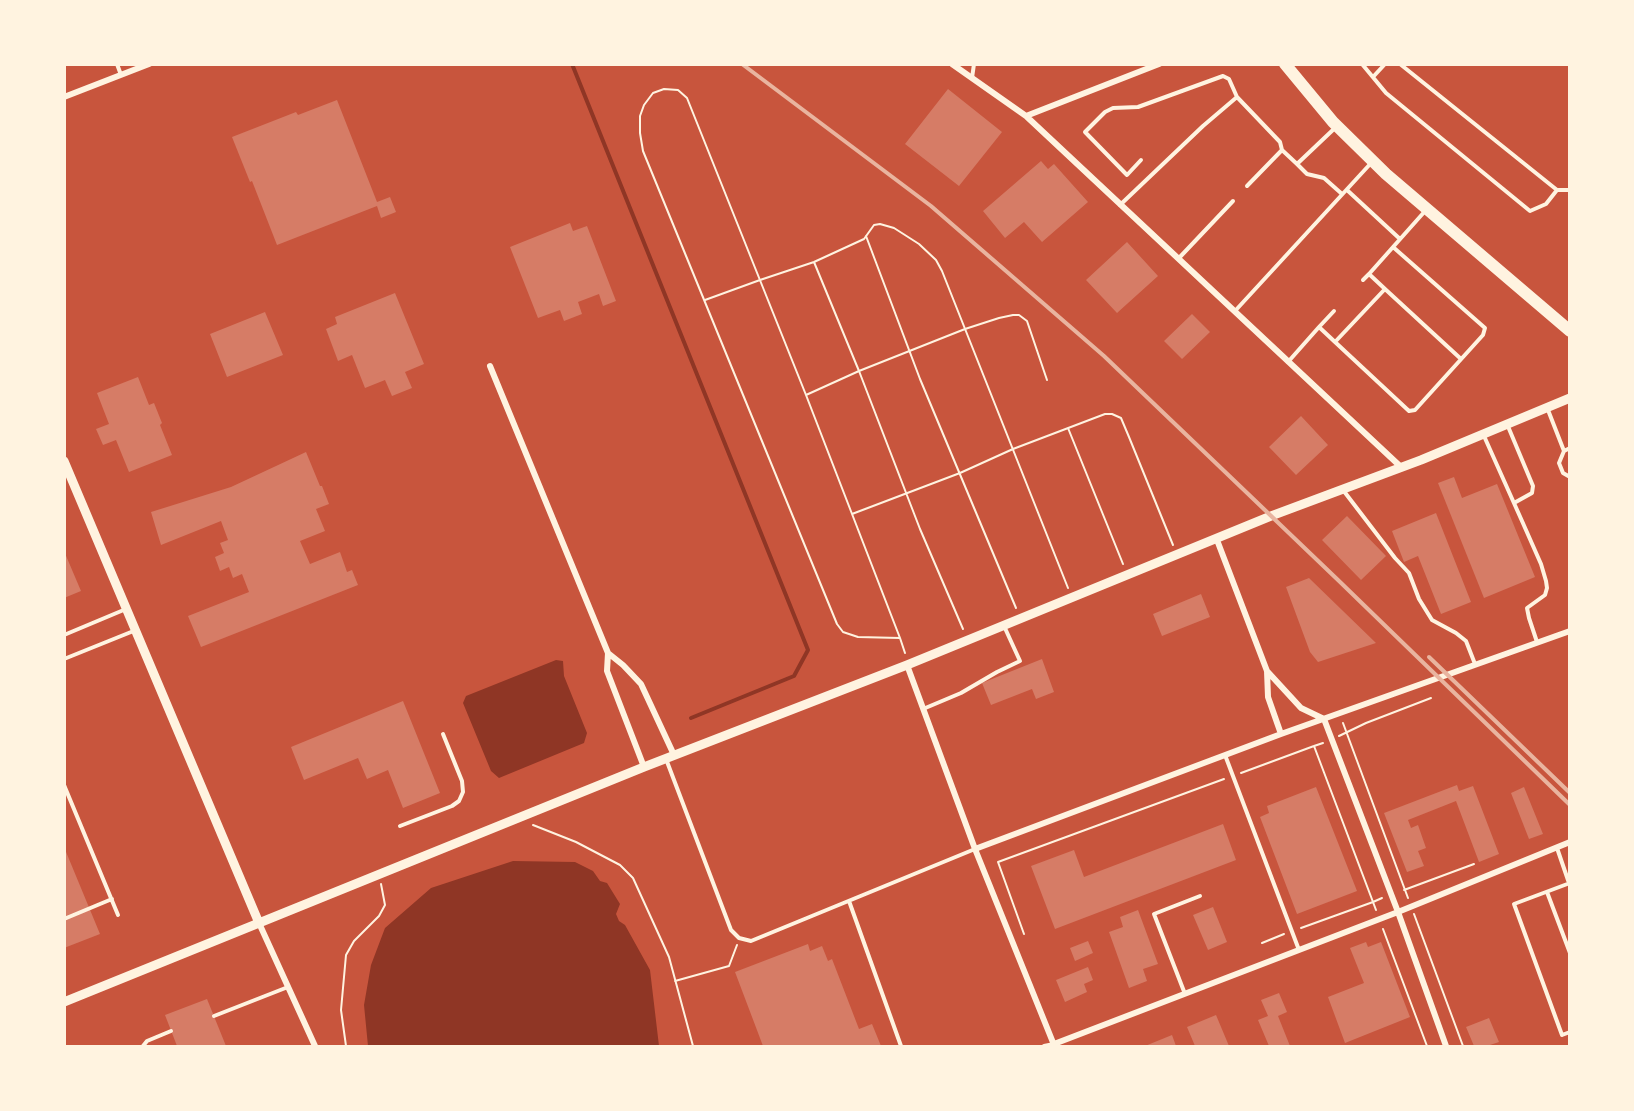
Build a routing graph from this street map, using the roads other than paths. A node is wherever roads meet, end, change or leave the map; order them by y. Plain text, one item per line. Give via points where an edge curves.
1 (117, 64) edge
2 (149, 64) edge
3 (952, 64) edge
4 (974, 64) edge
5 (1159, 64) edge
6 (1285, 64) edge
7 (1362, 64) edge
8 (1385, 64) edge
9 (1400, 64) edge
10 (122, 76) junction
11 (1373, 77) junction
12 (972, 78) junction
13 (64, 97) edge
14 (1237, 97) junction
15 (1026, 116) junction
16 (1337, 126) junction
17 (1282, 150) junction
18 (1141, 160) dead end
19 (1373, 161) junction
20 (1297, 164) junction
21 (1247, 186) dead end
22 (1347, 190) junction
23 (1557, 190) junction
24 (1569, 190) edge
25 (1342, 194) junction
26 (1233, 201) dead end
27 (1120, 205) junction
28 (1427, 209) junction
29 (1400, 239) junction
30 (1393, 247) junction
31 (1178, 259) junction
32 (1369, 274) junction
33 (1363, 280) dead end
34 (1385, 289) junction
35 (1234, 311) junction
36 (1334, 311) dead end
37 (1319, 327) junction
38 (1569, 331) edge
39 (1335, 342) junction
40 (1461, 358) junction
41 (1288, 362) junction
42 (490, 366) dead end
43 (1569, 398) edge
44 (1547, 407) junction
45 (1507, 424) junction
46 (1483, 434) junction
47 (1567, 450) edge
48 (64, 460) edge
49 (1401, 467) junction
50 (1569, 477) edge
51 (1342, 490) junction
52 (1514, 503) junction
53 (1217, 540) junction
54 (127, 609) junction
55 (1004, 626) junction
56 (136, 630) junction
57 (1569, 631) edge
58 (64, 635) edge
59 (1537, 642) junction
60 (608, 653) junction
61 (64, 659) edge
62 (908, 664) junction
63 (1475, 664) junction
64 (1267, 671) junction
65 (923, 709) junction
66 (1324, 719) junction
67 (443, 734) dead end
68 (1281, 734) junction
69 (1226, 755) junction
70 (670, 757) junction
71 (644, 767) junction
72 (64, 785) edge
73 (400, 826) dead end
74 (1569, 842) edge
75 (1557, 848) junction
76 (975, 849) junction
77 (1569, 883) edge
78 (1546, 892) junction
79 (1200, 896) dead end
80 (112, 899) junction
81 (849, 901) junction
82 (1398, 912) junction
83 (118, 915) dead end
84 (64, 919) edge
85 (259, 923) junction
86 (1299, 950) junction
87 (1569, 953) edge
88 (288, 987) junction
89 (1185, 994) junction
90 (64, 1002) edge
91 (214, 1016) dead end
92 (171, 1031) dead end
93 (1569, 1032) edge
94 (1054, 1045) edge
95 (143, 1047) edge
96 (315, 1047) edge
97 (901, 1047) edge
98 (1044, 1047) edge
99 (1446, 1047) edge

1 - 10 lane
2 - 10 street
3 - 12 street
4 - 12 lane
5 - 15 street
6 - 16 main road
7 - 11 lane
8 - 11 lane
9 - 23 lane
10 - 13 street
11 - 23 lane via 1386,93 1530,211 1546,204
12 - 15 street
14 - 17 lane via 1280,142
14 - 18 lane via 1229,79 1223,76 1138,107 1113,108 1085,132 1127,175
14 - 27 lane
15 - 27 street
16 - 19 main road
16 - 20 lane
17 - 20 lane
17 - 21 lane
19 - 22 lane
19 - 28 main road
20 - 25 lane via 1306,174 1324,178
22 - 25 lane
22 - 29 lane
23 - 24 lane
25 - 35 lane
26 - 31 lane
27 - 31 street
28 - 29 lane
28 - 38 main road
29 - 30 lane
30 - 32 lane
30 - 40 lane via 1485,328
31 - 35 street
32 - 33 lane
32 - 34 lane
34 - 39 lane
34 - 40 lane
35 - 41 street
36 - 37 lane
37 - 39 lane
37 - 41 lane
39 - 40 lane via 1409,411 1415,410
41 - 49 street
42 - 60 street
43 - 44 street
44 - 45 street
44 - 47 lane
45 - 46 street
45 - 52 lane via 1533,486 1532,494
46 - 49 street
46 - 52 lane
47 - 50 lane via 1559,463
48 - 54 street
49 - 51 street
51 - 53 street
51 - 63 lane via 1409,573 1432,620 1466,641
52 - 59 lane via 1546,581 1545,595 1527,608
53 - 55 street
53 - 64 street
54 - 56 street
54 - 58 lane
55 - 62 street
55 - 65 lane via 1020,661
56 - 61 lane
56 - 85 street
57 - 59 street
59 - 63 street
60 - 70 street via 641,684
60 - 71 street via 607,671
62 - 65 street
62 - 70 street
63 - 66 street
64 - 66 street via 1301,708
64 - 68 street via 1268,697
65 - 76 street
66 - 68 street
66 - 82 street
67 - 73 lane via 462,781 459,801
68 - 69 street
69 - 76 street
69 - 86 lane
70 - 71 street
70 - 81 lane via 731,930 739,938 751,941
71 - 85 street
72 - 80 lane
74 - 75 street
75 - 77 lane
75 - 82 street
76 - 81 lane
76 - 94 street
77 - 78 lane
78 - 87 lane
78 - 93 lane via 1514,904 1562,1035
79 - 89 lane via 1154,914
80 - 83 lane
80 - 84 lane
81 - 97 lane
82 - 86 street
82 - 99 street
85 - 88 street
85 - 90 street
86 - 89 street
88 - 91 lane
88 - 96 street
89 - 94 street
92 - 95 lane via 147,1041
94 - 98 lane

